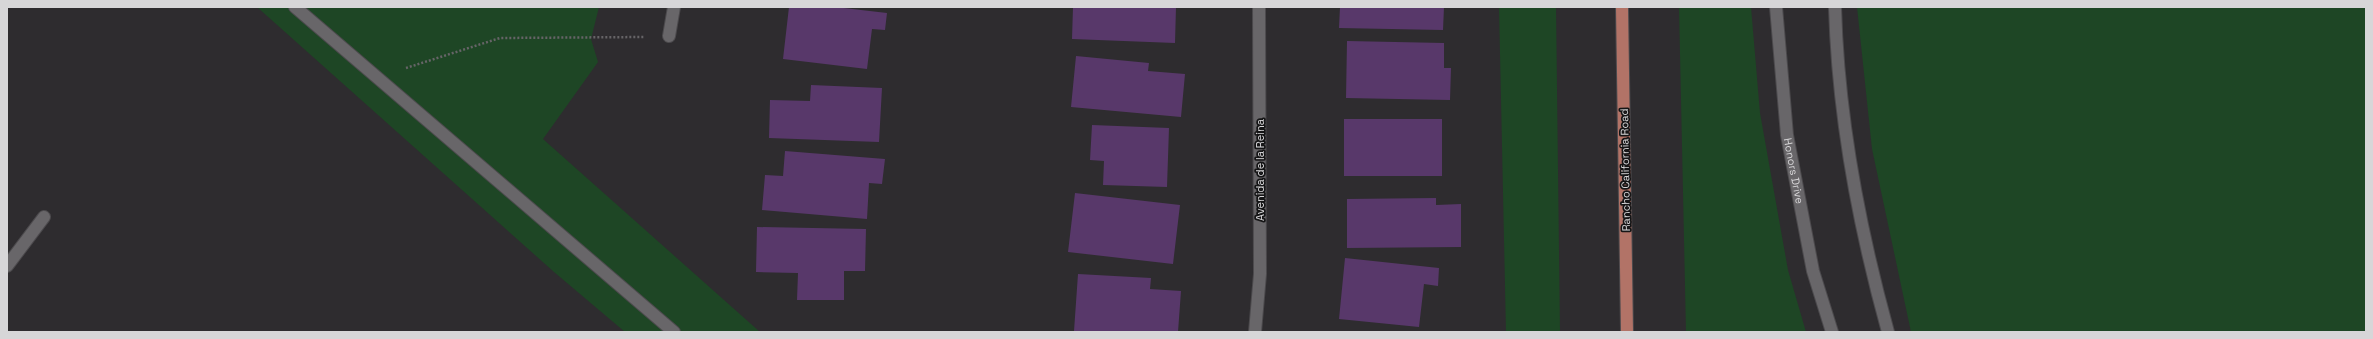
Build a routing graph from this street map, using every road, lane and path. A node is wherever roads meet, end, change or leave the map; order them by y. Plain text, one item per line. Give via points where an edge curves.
1 (294, 7) edge
2 (674, 7) edge
3 (1259, 7) edge
4 (1622, 7) edge
5 (1776, 7) edge
6 (1835, 7) edge
7 (669, 36) joint
8 (376, 77) junction
9 (44, 217) dead end
10 (7, 266) edge
11 (674, 332) edge
12 (1255, 332) edge
13 (1627, 332) edge
14 (1832, 332) edge
15 (1888, 332) edge

1 - 8 street
2 - 7 street
3 - 12 street, Avenida de la Reina via 1260,274
4 - 13 main road, Rancho California Road
5 - 14 street, Honors Drive via 1787,135 1813,271
6 - 15 street via 1844,118 1860,217
7 - 8 path via 608,39 500,38
8 - 11 street
9 - 10 street

